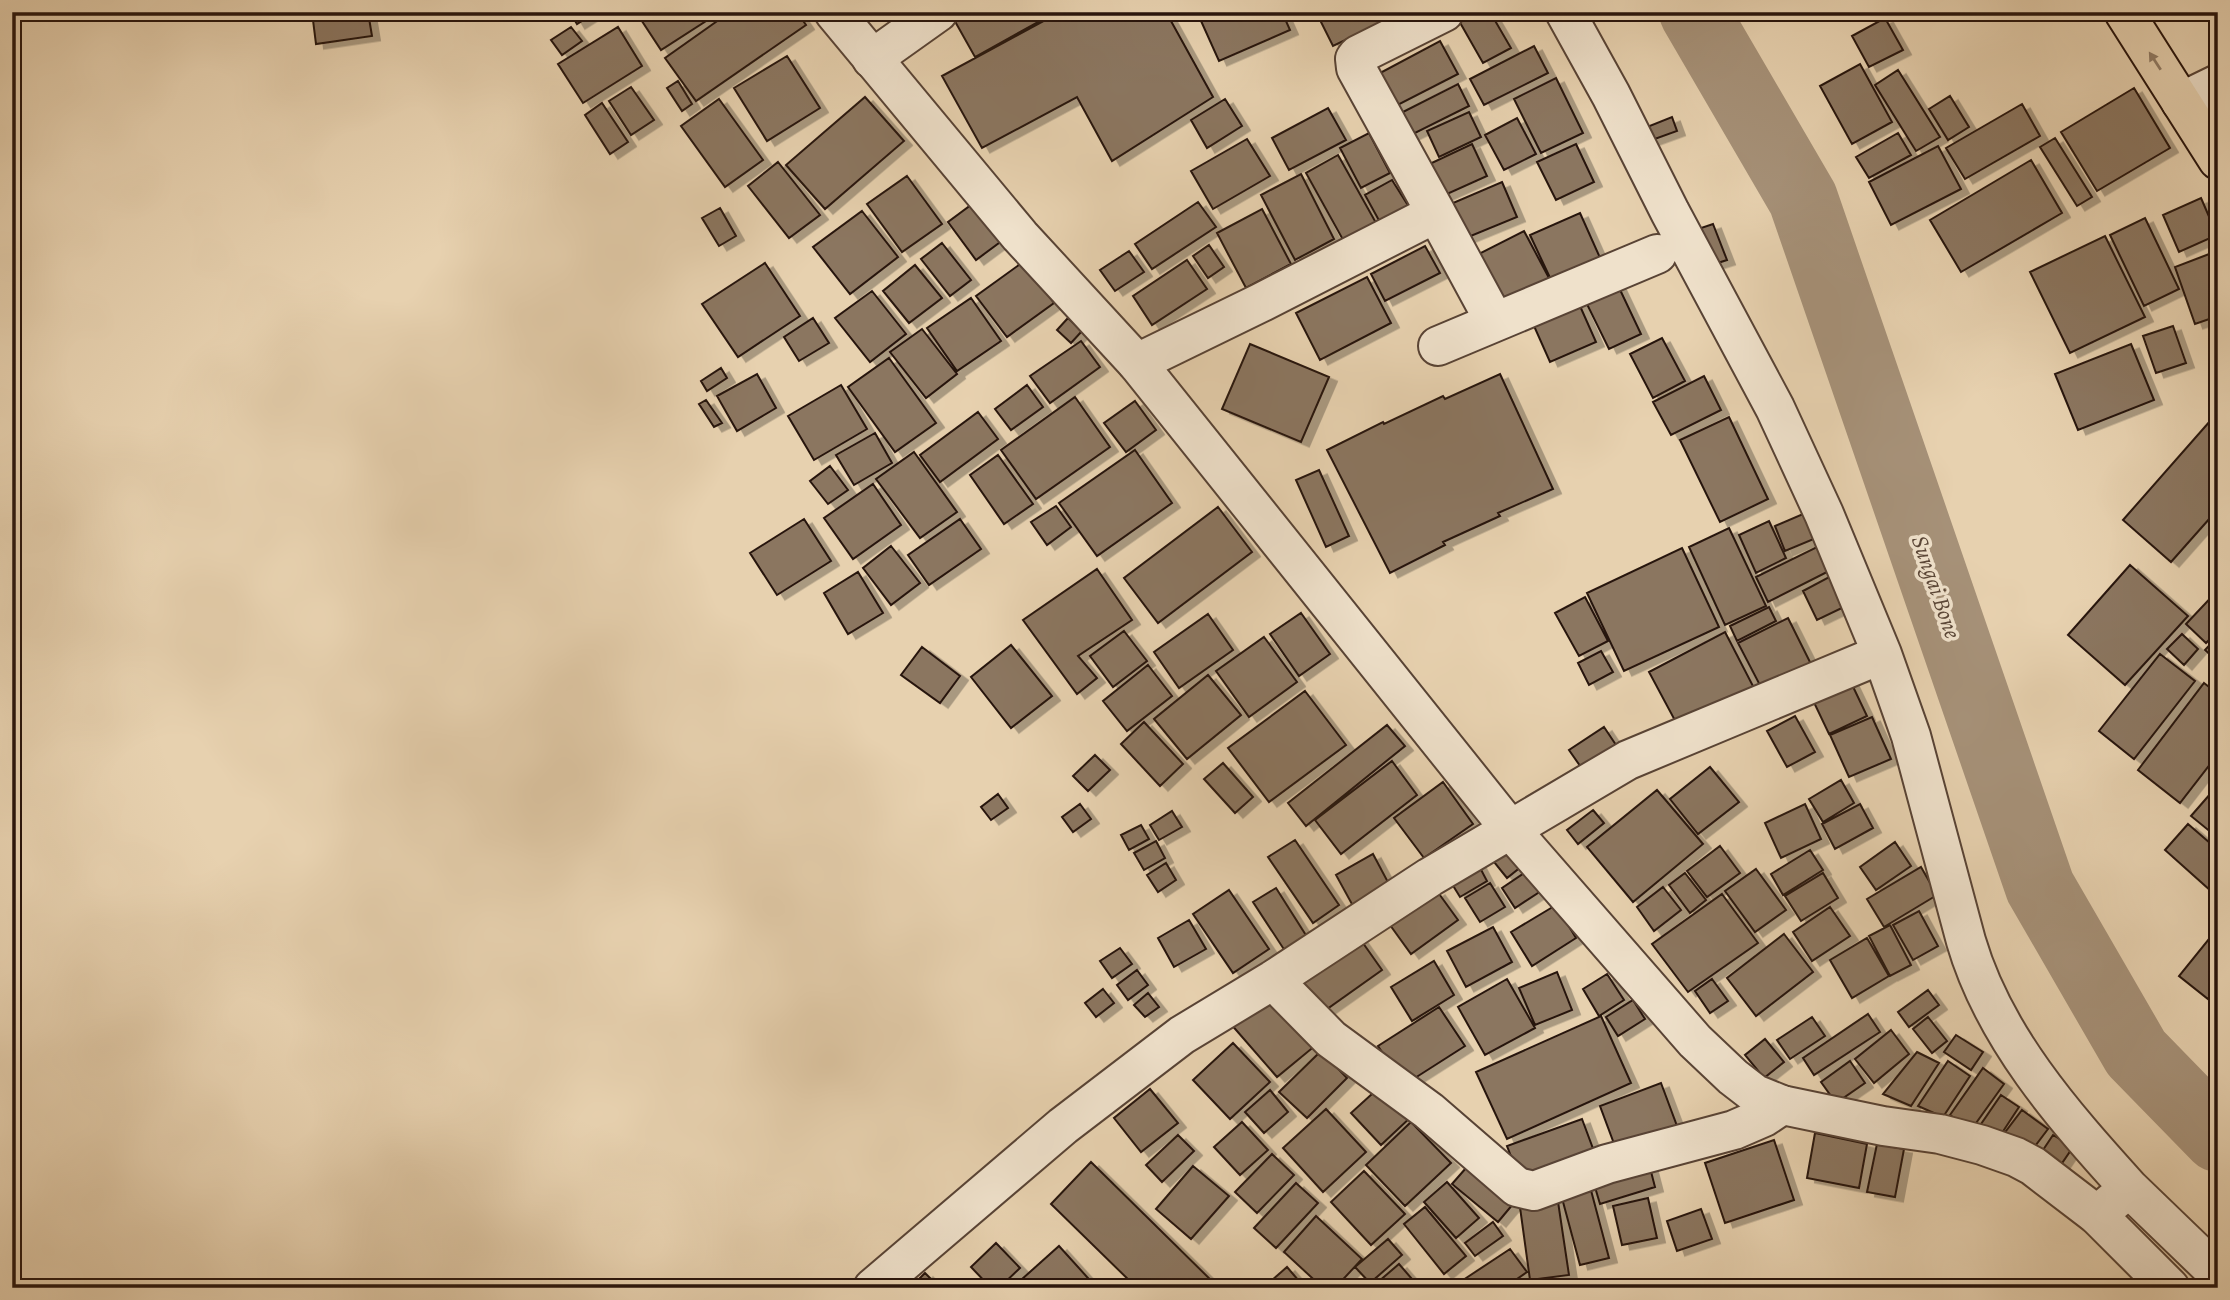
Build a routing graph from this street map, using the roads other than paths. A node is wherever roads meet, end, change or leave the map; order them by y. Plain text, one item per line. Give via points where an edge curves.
1 (834, 12) edge
2 (938, 12) edge
3 (1444, 12) edge
4 (1565, 12) edge
5 (2124, 12) edge
6 (872, 59) junction
7 (2218, 84) edge
8 (2181, 102) junction
9 (2218, 160) edge
10 (1436, 213) junction
11 (1657, 254) dead end
12 (1495, 322) junction
13 (1438, 346) dead end
14 (1137, 363) junction
15 (1882, 654) junction
16 (1510, 829) junction
17 (1273, 979) junction
18 (1782, 1105) junction
19 (2129, 1188) junction
20 (2097, 1215) junction
21 (2213, 1269) dead end
22 (873, 1288) edge
23 (2170, 1288) edge

1 - 6 street
2 - 6 street
3 - 10 street via 1355,59
4 - 15 street via 1775,408
8 -> 5 highway
6 - 14 street via 1020,236
7 - 8 street
8 - 9 highway
10 - 12 street
10 - 14 street
11 - 12 street
12 - 13 street
14 - 16 street
15 - 16 street via 1628,760
15 - 19 street via 1911,736 1966,941 1987,999 2076,1130
16 - 17 street
16 - 18 street via 1695,1041 1755,1094
17 - 18 street via 1331,1039 1429,1111 1517,1188 1534,1191 1607,1164 1734,1130
17 - 22 street via 1182,1035 1063,1126
18 - 20 street via 1940,1134 2016,1157 2057,1182
19 - 20 street
19 - 21 street
20 - 23 street

